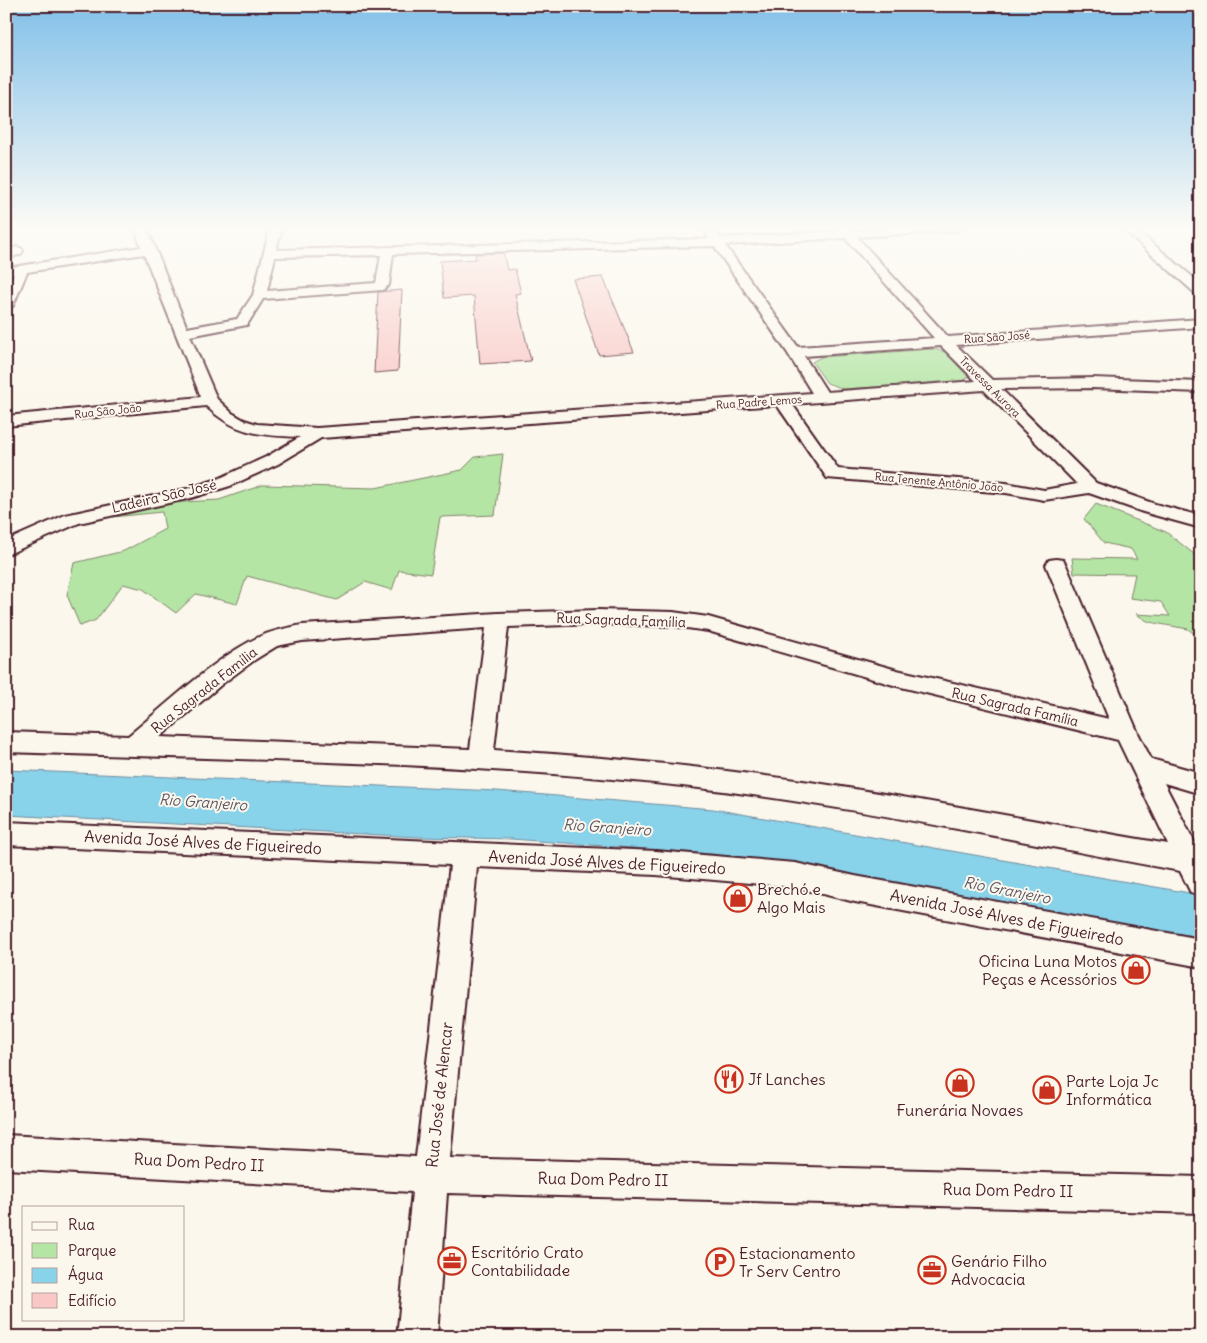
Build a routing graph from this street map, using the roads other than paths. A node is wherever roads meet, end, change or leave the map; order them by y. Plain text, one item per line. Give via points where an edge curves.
1 (13, 291) edge
2 (166, 291) edge
3 (260, 291) edge
4 (325, 291) edge
5 (751, 291) edge
6 (899, 291) edge
7 (259, 295) junction
8 (6, 306) edge
9 (1201, 322) edge
10 (184, 333) junction
11 (944, 340) junction
12 (794, 352) junction
13 (988, 385) junction
14 (1201, 387) edge
15 (823, 398) junction
16 (210, 400) junction
17 (782, 401) junction
18 (6, 421) edge
19 (317, 433) junction
20 (1090, 488) junction
21 (1201, 522) edge
22 (6, 548) edge
23 (1056, 565) dead end
24 (498, 620) junction
25 (1126, 733) junction
26 (6, 742) edge
27 (132, 747) junction
28 (481, 760) junction
29 (1144, 767) junction
30 (1201, 784) edge
31 (6, 833) edge
32 (465, 853) junction
33 (1195, 861) edge
34 (1201, 884) edge
35 (1201, 953) edge
36 (6, 1152) edge
37 (431, 1175) junction
38 (1201, 1195) edge
39 (417, 1337) edge

1 - 8 street
2 - 10 street
3 - 7 street
4 - 7 street
5 - 12 street
6 - 11 street, Travessa Aurora
7 - 10 street via 242,322
9 - 11 street, Rua São José
10 - 16 street
11 - 12 street, Rua São José
11 - 13 street, Travessa Aurora
12 - 15 street
13 - 14 street, Rua Padre Lemos via 1093,383
13 - 15 street, Rua Padre Lemos
13 - 20 street, Travessa Aurora
15 - 17 street, Rua Padre Lemos
16 - 18 street, Rua São João
16 - 19 street, Rua Padre Lemos via 238,423
17 - 19 street, Rua Padre Lemos
17 - 20 street, Rua Tenente Antônio João via 834,474 1006,488 1044,495
19 - 22 street, Ladeira São José via 261,467 233,479 190,493 70,520
20 - 21 street
23 - 25 street
24 - 25 street, Rua Sagrada Família via 598,617 674,619 708,624 897,678
24 - 27 street, Rua Sagrada Família via 302,633 266,642 230,666
24 - 28 street
25 - 29 street
26 - 27 street
27 - 28 street
28 - 33 street via 680,776 817,794
29 - 30 street
29 - 33 street
31 - 32 street, Avenida José Alves de Figueiredo
32 - 35 street, Avenida José Alves de Figueiredo via 656,863 795,875
32 - 37 street, Rua José de Alencar
33 - 34 street
36 - 37 street, Rua Dom Pedro II
37 - 38 street, Rua Dom Pedro II
37 - 39 street, Rua José de Alencar

